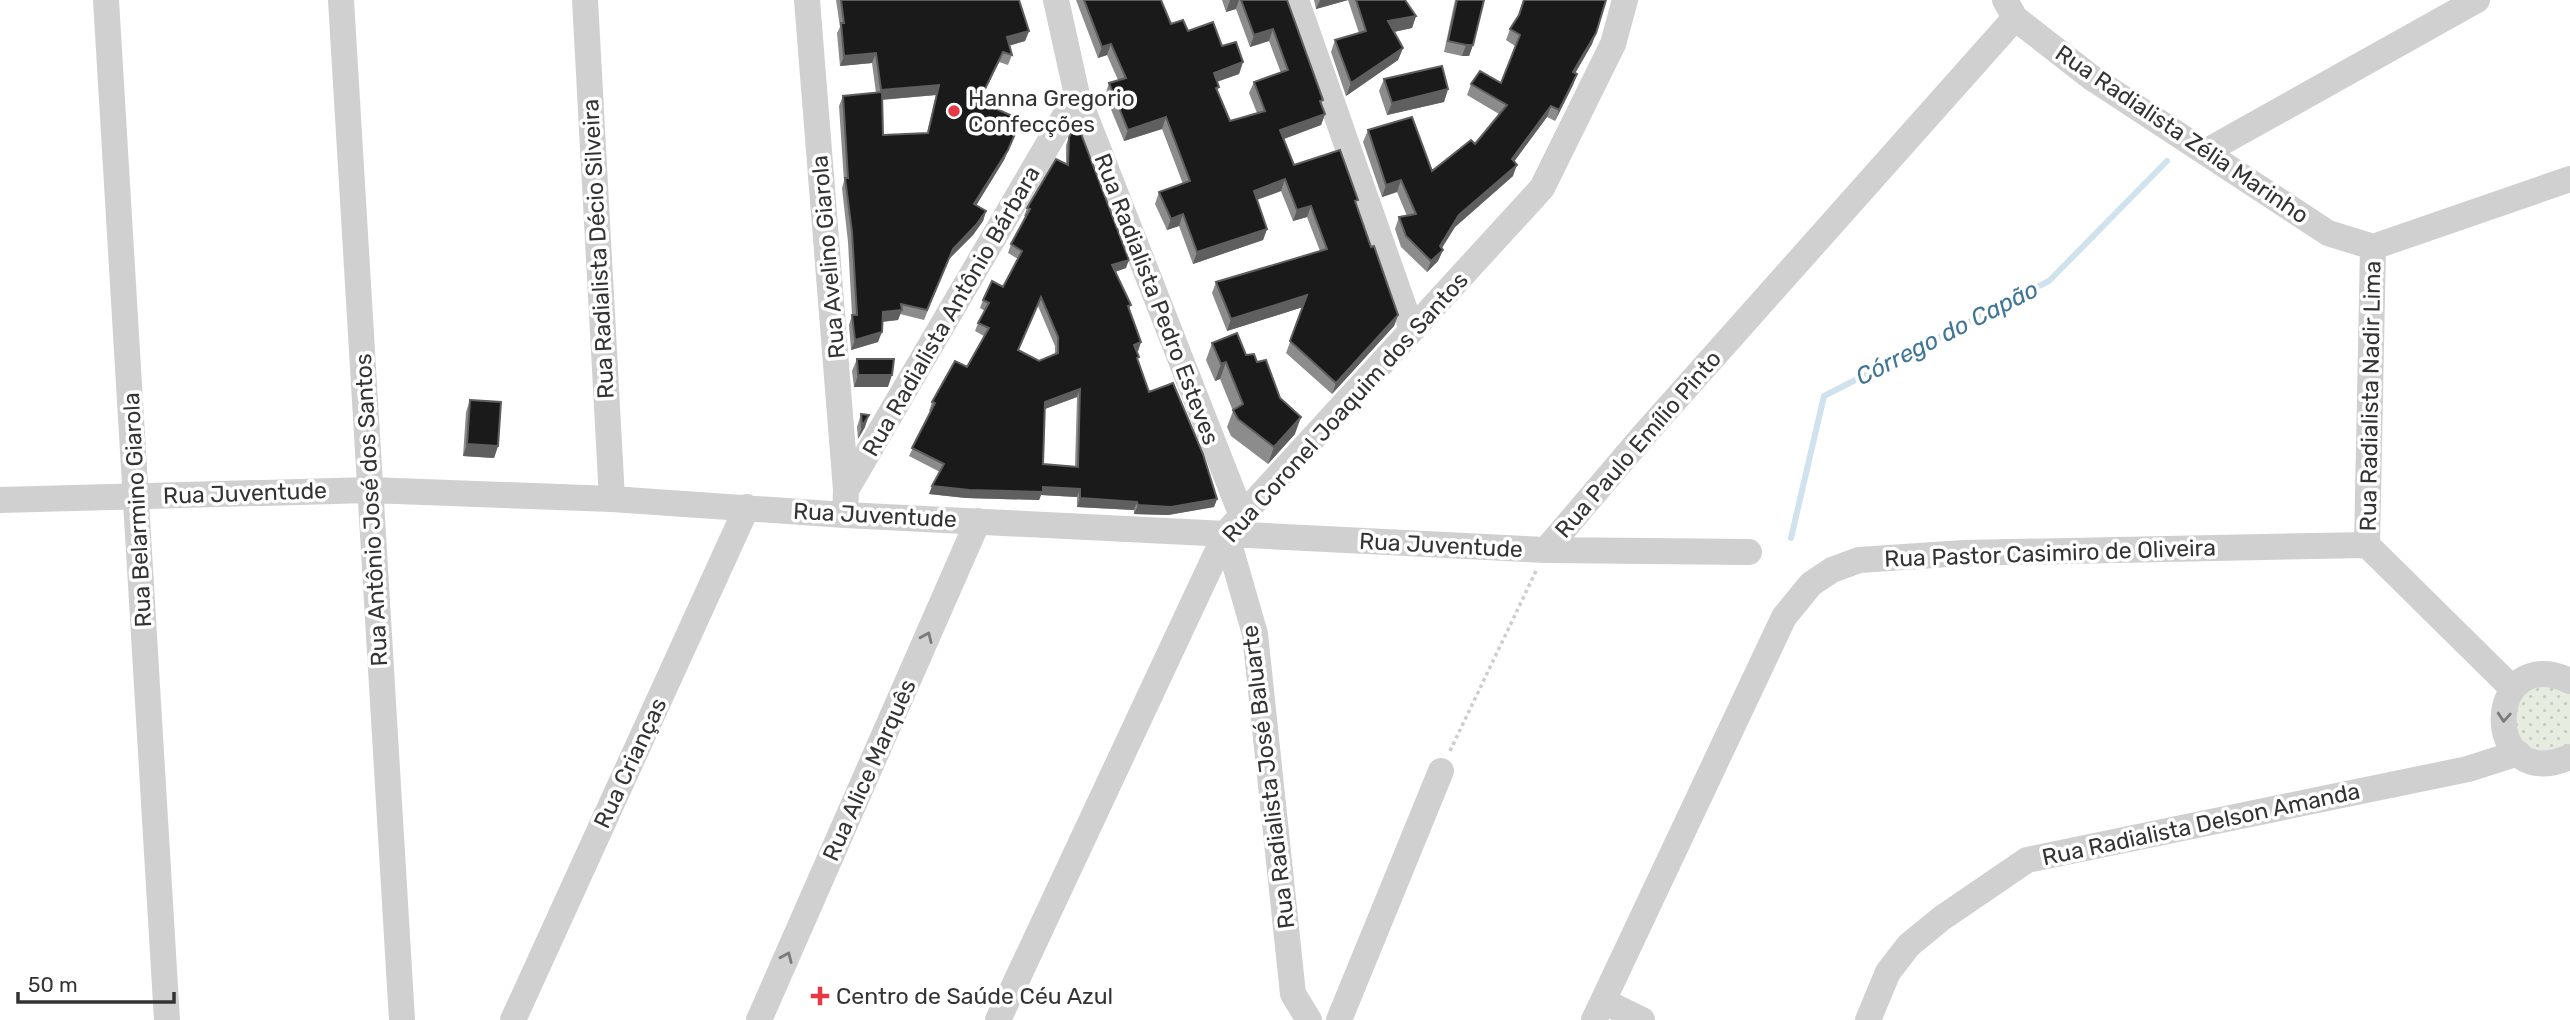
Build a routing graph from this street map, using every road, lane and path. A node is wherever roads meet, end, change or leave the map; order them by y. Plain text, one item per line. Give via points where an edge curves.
1 (106, 0) edge
2 (341, 0) edge
3 (585, 0) edge
4 (807, 0) edge
5 (1056, 0) edge
6 (1296, 0) edge
7 (1625, 0) edge
8 (2477, 0) edge
9 (2010, 9) edge
10 (1077, 95) junction
11 (2205, 152) junction
12 (2570, 179) edge
13 (2373, 247) junction
14 (1412, 330) junction
15 (370, 490) junction
16 (136, 496) junction
17 (612, 499) junction
18 (0, 500) edge
19 (846, 503) junction
20 (747, 507) junction
21 (978, 521) junction
22 (1234, 524) junction
23 (2367, 545) junction
24 (1546, 550) junction
25 (1749, 552) dead end
26 (2570, 676) edge
27 (2513, 689) junction
28 (2518, 753) junction
29 (2570, 757) edge
30 (1441, 771) joint
31 (1598, 1011) edge
32 (167, 1020) edge
33 (402, 1020) edge
34 (513, 1020) edge
35 (759, 1020) edge
36 (998, 1020) edge
37 (1309, 1020) edge
38 (1339, 1020) edge
39 (1642, 1020) edge
40 (1868, 1020) edge

1 - 16 street, Rua Belarmino Giarola
2 - 15 street, Rua Antônio José dos Santos
3 - 17 street, Rua Radialista Décio Silveira
4 - 19 street, Rua Avelino Giarola
5 - 10 street, Rua Radialista Pedro Esteves
6 - 14 street
7 - 14 street, Rua Coronel Joaquim dos Santos via 1613,44 1542,188
8 - 11 street
9 - 11 street, Rua Radialista Zélia Marinho via 2092,78
9 - 24 street, Rua Paulo Emílio Pinto
10 - 19 street, Rua Radialista Antônio Bárbara
10 - 22 street, Rua Radialista Pedro Esteves
11 - 13 street, Rua Radialista Zélia Marinho via 2328,233
12 - 13 street
13 - 23 street, Rua Radialista Nadir Lima
14 - 22 street, Rua Coronel Joaquim dos Santos
15 - 16 street, Rua Juventude
15 - 17 street, Rua Juventude
15 - 33 street, Rua Antônio José dos Santos
16 - 18 street, Rua Juventude
16 - 32 street, Rua Belarmino Giarola
17 - 20 street, Rua Juventude
19 - 20 street, Rua Juventude
19 - 21 street, Rua Juventude
20 - 34 street, Rua Crianças
21 - 22 street, Rua Juventude
35 -> 21 street, Rua Alice Marquês
22 - 24 street, Rua Juventude
22 - 36 street, Rua Coronel Joaquim dos Santos
22 - 37 street, Rua Radialista José Baluarte via 1255,634 1293,993
23 - 27 street
23 - 31 street, Rua Pastor Casimiro de Oliveira via 1916,555 1859,560 1832,570 1811,584 1784,617
24 - 25 street, Rua Juventude
24 - 30 path, Rua Paulo Emílio Pinto
26 - 27 street via 2540,675
27 -> 28 street via 2505,701 2503,729
28 - 29 street via 2544,763
28 - 40 street, Rua Radialista Delson Amanda via 2468,769 2027,860 1909,945 1888,972
30 - 38 street
31 - 39 street

